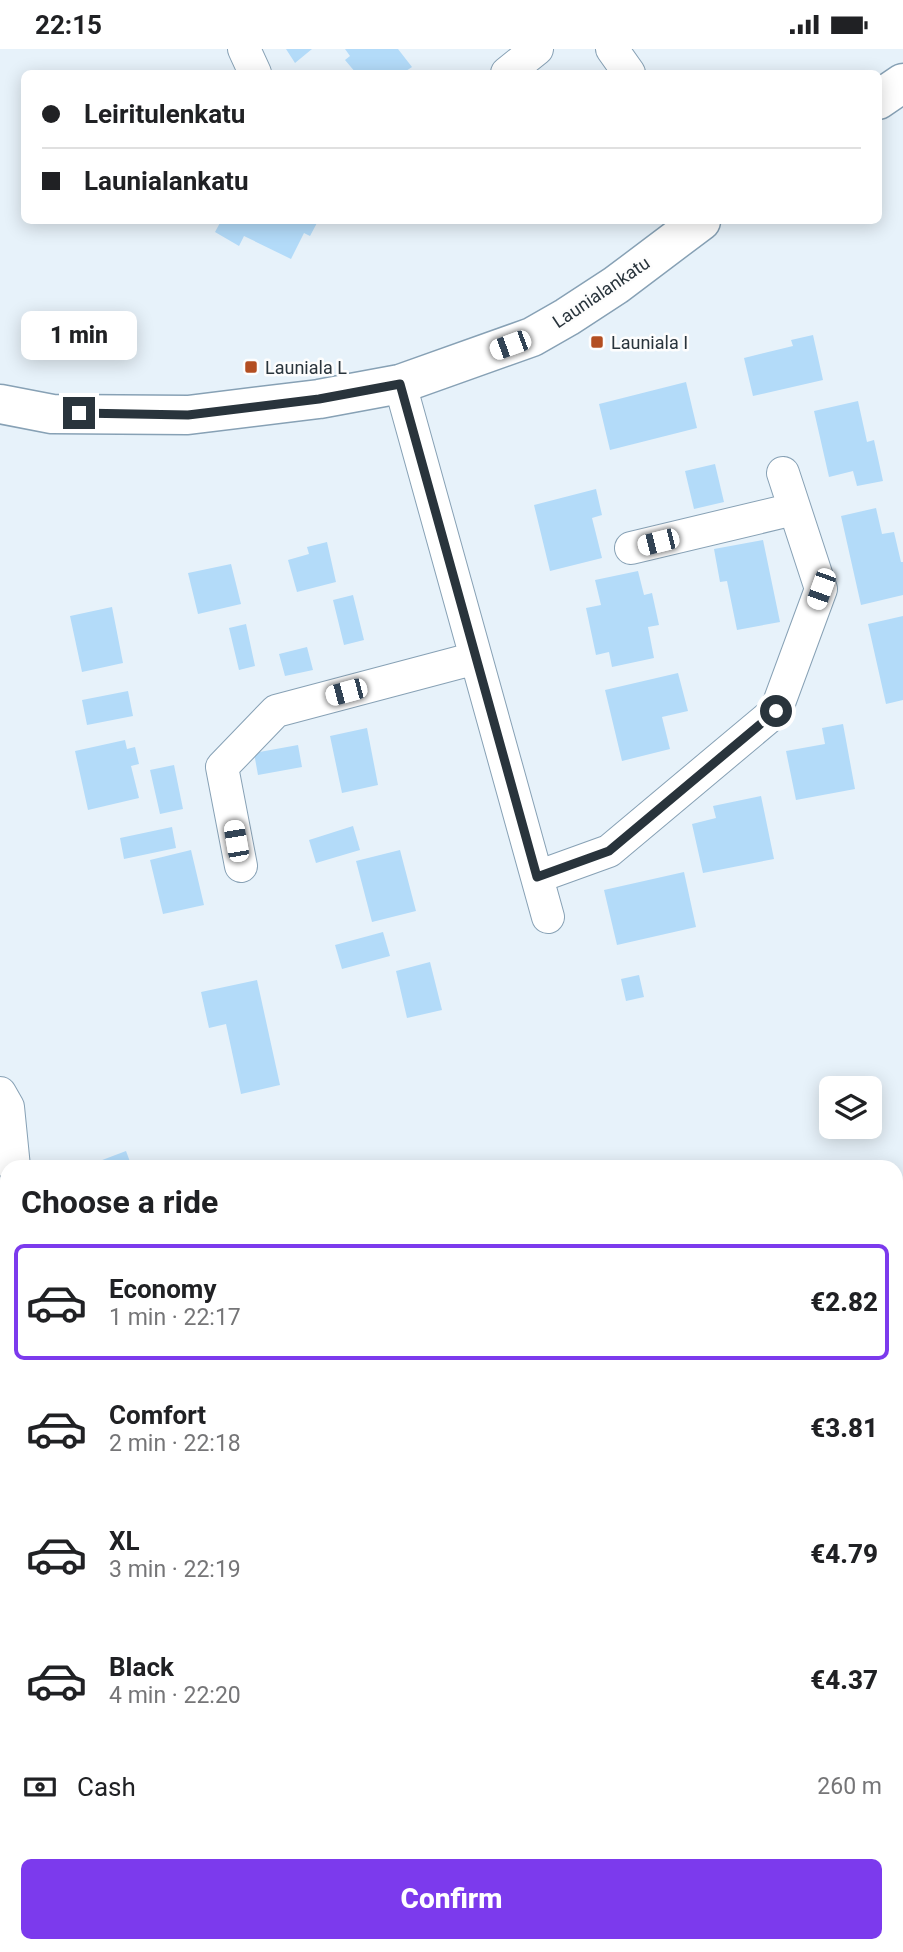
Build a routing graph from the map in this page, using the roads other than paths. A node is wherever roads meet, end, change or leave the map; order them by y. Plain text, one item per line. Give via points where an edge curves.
1 (244, 49) edge
2 (537, 49) edge
3 (612, 49) edge
4 (254, 70) edge
5 (511, 70) edge
6 (627, 70) edge
7 (903, 83) edge
8 (882, 97) edge
9 (697, 224) edge
10 (400, 384) junction
11 (0, 404) edge
12 (782, 473) dead end
13 (794, 509) junction
14 (631, 548) dead end
15 (476, 658) junction
16 (241, 866) dead end
17 (537, 877) junction
18 (548, 917) dead end
19 (0, 1093) edge
20 (13, 1160) edge

1 - 4 street
2 - 5 street
3 - 6 street
7 - 8 street
9 - 10 street, Launialankatu via 616,285 544,330
10 - 11 street, Launialankatu via 188,415 52,414
10 - 15 street
12 - 13 street
13 - 14 street
13 - 17 street via 821,589 776,711 609,851
15 - 16 street via 276,711 222,767
15 - 17 street
17 - 18 street
19 - 20 street via 8,1107

